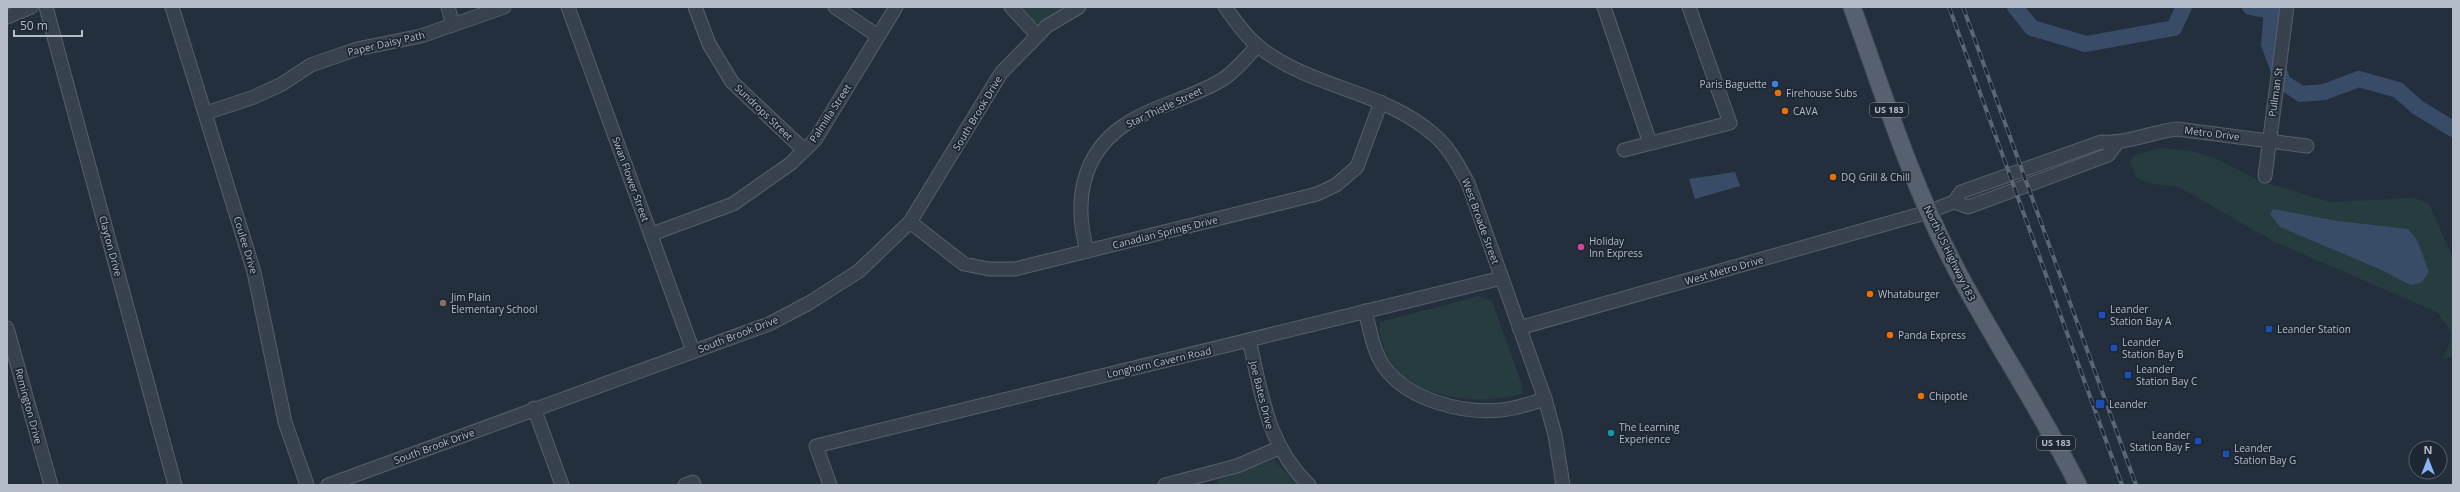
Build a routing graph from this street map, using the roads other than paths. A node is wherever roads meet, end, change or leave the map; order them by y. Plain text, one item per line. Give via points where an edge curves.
1 (31, 7) edge
2 (46, 7) edge
3 (172, 7) edge
4 (448, 7) edge
5 (504, 7) edge
6 (568, 7) edge
7 (695, 7) edge
8 (835, 7) edge
9 (896, 7) edge
10 (1011, 7) edge
11 (1079, 7) edge
12 (1224, 7) edge
13 (1604, 7) edge
14 (1689, 7) edge
15 (1852, 7) edge
16 (2287, 7) edge
17 (7, 17) edge
18 (453, 25) junction
19 (1037, 35) junction
20 (878, 36) junction
21 (1257, 46) junction
22 (1381, 102) junction
23 (206, 113) junction
24 (2268, 140) junction
25 (1650, 143) junction
26 (2307, 146) dead end
27 (804, 150) junction
28 (1624, 150) dead end
29 (2265, 176) dead end
30 (1928, 212) junction
31 (910, 222) junction
32 (652, 234) junction
33 (1087, 251) junction
34 (1502, 278) junction
35 (1365, 311) junction
36 (7, 328) edge
37 (1519, 328) junction
38 (1249, 340) junction
39 (693, 351) junction
40 (1545, 399) junction
41 (534, 408) junction
42 (1279, 448) junction
43 (1207, 480) edge
44 (51, 485) edge
45 (175, 485) edge
46 (307, 485) edge
47 (328, 485) edge
48 (562, 485) edge
49 (830, 485) edge
50 (1165, 485) edge
51 (1309, 485) edge
52 (1563, 485) edge
53 (2078, 485) edge

1 - 17 street
2 - 45 street, Clayton Drive
3 - 23 street, Coulee Drive
4 - 18 street
5 - 18 street, Paper Daisy Path
6 - 32 street, Swan Flower Street
7 - 27 street, Sundrops Street via 709,44 732,82
8 - 20 street
9 - 20 street, Palmilla Street
10 - 19 street
11 - 19 street, South Brook Drive
12 - 21 street, West Broade Street
13 - 25 street
14 - 25 street via 1730,123
15 - 30 main road, North US Highway 183 / US 183
16 - 24 street, Pullman St
18 - 23 street, Paper Daisy Path via 421,36 356,49 311,65 282,84 254,97
19 - 31 street, South Brook Drive via 1000,73
20 - 27 street, Palmilla Street via 815,140
21 - 22 street, West Broade Street via 1290,66
21 - 33 street, Star Thistle Street via 1220,81 1122,126 1098,150 1083,181 1081,198 1080,222
22 - 33 street, Canadian Springs Drive via 1357,167 1336,185 1317,194
22 - 34 street, West Broade Street via 1433,134 1452,155 1468,183
23 - 46 street, Coulee Drive via 254,272 285,422
24 - 26 street, Metro Drive
24 - 29 street, Pullman St
24 - 30 street, Metro Drive via 2177,130 2162,131 2117,143 2101,142 1961,192 1954,202
25 - 28 street
27 - 32 street, Palmilla Street via 790,164 733,204
30 - 37 street, West Metro Drive
30 - 53 main road, North US Highway 183 / US 183 via 1979,312 2033,401
31 - 33 street, Canadian Springs Drive via 964,264 989,270 1015,270
31 - 39 street, South Brook Drive via 859,270 809,303 769,324
32 - 39 street, Swan Flower Street
34 - 35 street, Longhorn Cavern Road
34 - 37 street, West Broade Street
35 - 38 street, Longhorn Cavern Road
35 - 40 street via 1375,347 1384,367 1396,381 1420,396 1478,411 1522,407
36 - 44 street, Remington Drive
37 - 40 street, West Broade Street
38 - 42 street, Joe Bates Drive via 1270,428
38 - 49 street, Longhorn Cavern Road via 816,446
39 - 41 street, South Brook Drive
40 - 52 street, West Broade Street via 1555,435
41 - 47 street, South Brook Drive
41 - 48 street
42 - 43 street
42 - 51 street, Joe Bates Drive via 1294,470
43 - 50 street

